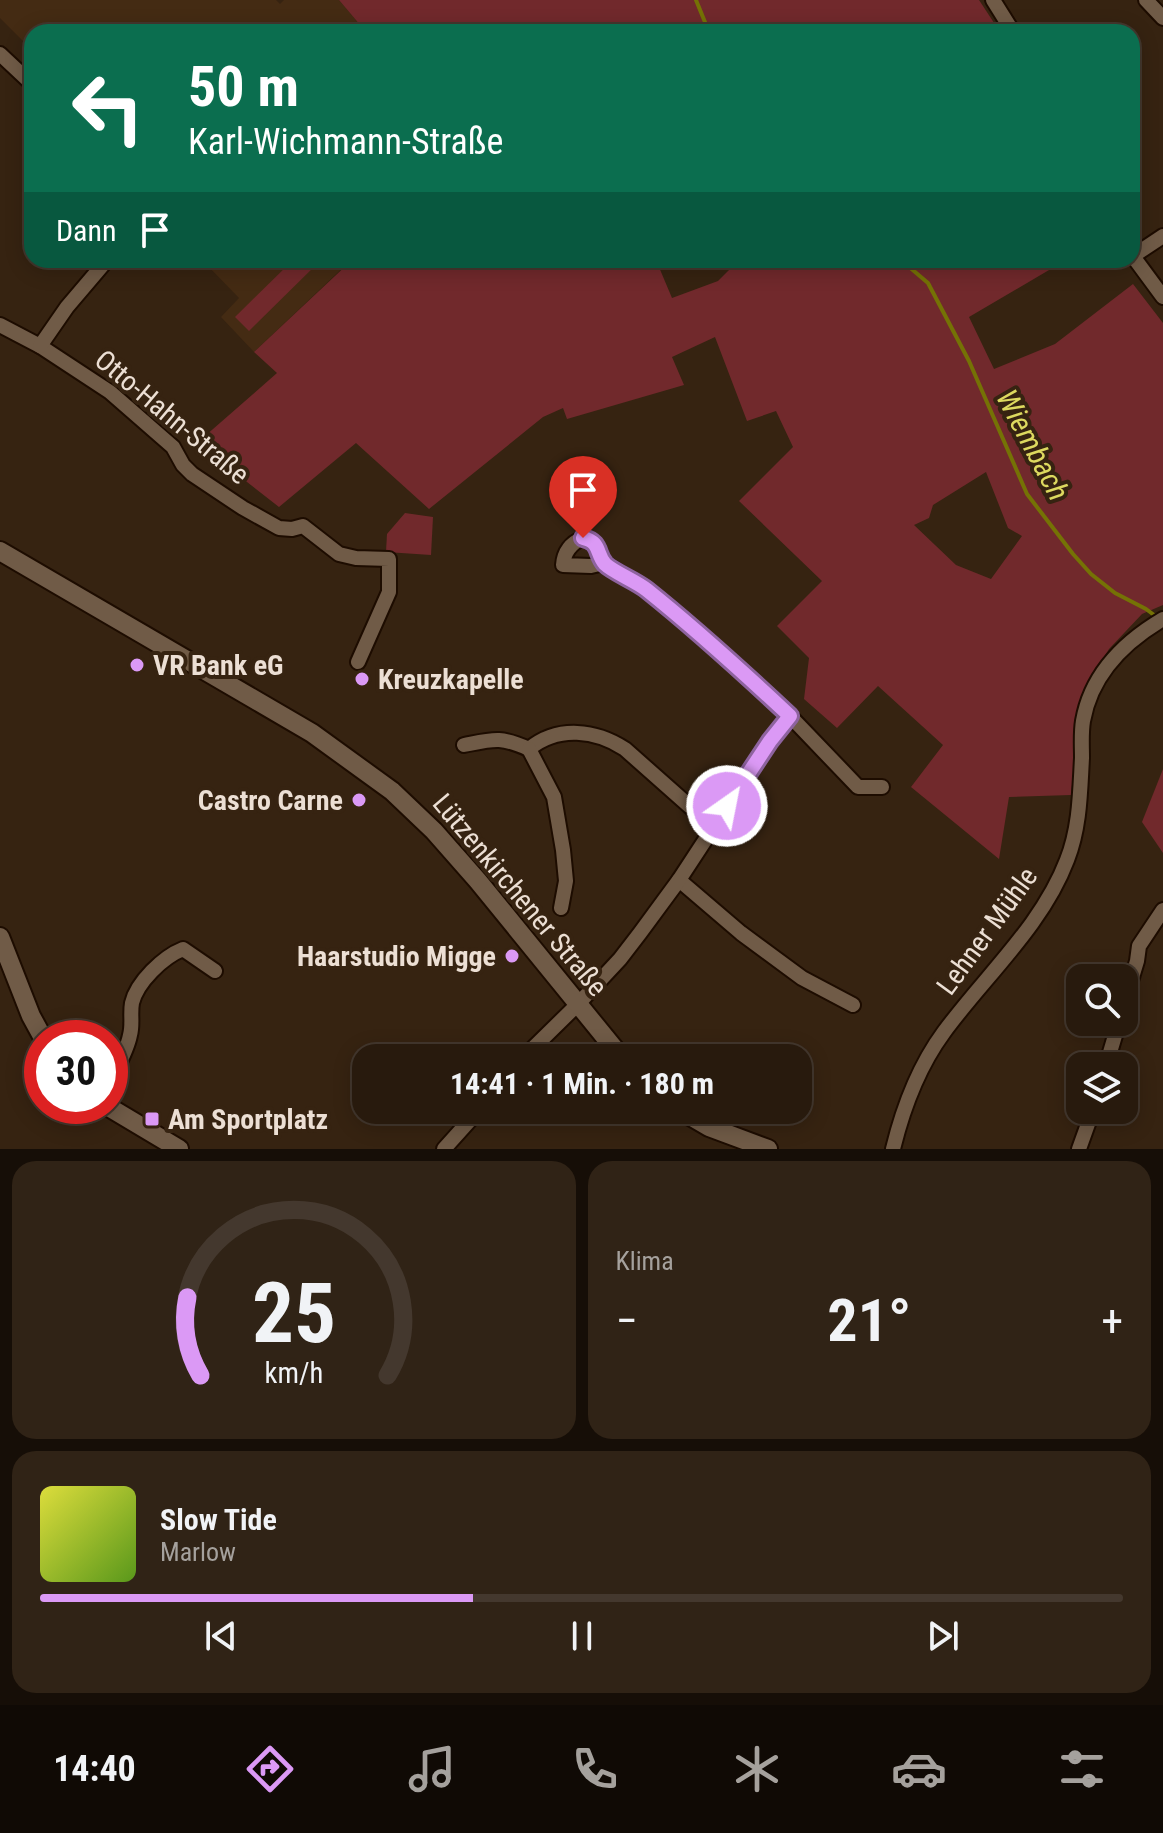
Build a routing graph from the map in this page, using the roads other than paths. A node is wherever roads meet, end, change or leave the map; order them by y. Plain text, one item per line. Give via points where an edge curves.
1 (993, 0) edge
2 (1146, 0) edge
3 (1163, 18) edge
4 (1008, 24) edge
5 (0, 54) edge
6 (24, 76) edge
7 (1163, 236) edge
8 (1140, 251) edge
9 (1140, 267) edge
10 (100, 268) edge
11 (1163, 297) edge
12 (0, 325) edge
13 (40, 346) junction
14 (0, 551) edge
15 (604, 563) dead end
16 (1158, 622) edge
17 (358, 662) dead end
18 (790, 716) junction
19 (464, 745) dead end
20 (529, 749) junction
21 (882, 787) dead end
22 (713, 827) junction
23 (679, 880) junction
24 (561, 908) dead end
25 (1163, 910) edge
26 (0, 937) edge
27 (1136, 964) edge
28 (215, 971) dead end
29 (578, 1004) junction
30 (853, 1005) dead end
31 (33, 1020) edge
32 (128, 1042) edge
33 (537, 1044) edge
34 (611, 1044) edge
35 (128, 1119) edge
36 (466, 1124) edge
37 (704, 1124) edge
38 (1088, 1124) edge
39 (179, 1149) edge
40 (444, 1149) edge
41 (768, 1149) edge
42 (893, 1149) edge
43 (1079, 1149) edge

1 - 4 street
2 - 3 street
5 - 6 street
7 - 8 street
9 - 11 street
10 - 13 street
12 - 13 street, Otto-Hahn-Straße
13 - 17 street, Otto-Hahn-Straße via 110,392 173,447 192,474 243,508 279,528 303,526 339,554 389,559 389,592
14 - 29 main road, Lützenkirchener Straße via 312,733 375,778 478,881
15 - 18 street via 644,588
16 - 42 street, Lehner Mühle via 1107,665 1089,698 1083,723 1080,812 1068,858 1032,922 942,1035 911,1093
18 - 21 street via 858,787
18 - 22 street
19 - 20 street via 508,740
20 - 22 street via 555,735 579,733 613,741
20 - 24 street via 554,797 566,881
22 - 23 street
23 - 29 street via 620,959
23 - 30 street via 802,978
25 - 27 street via 1139,946
26 - 31 main road
28 - 32 street via 183,949 171,954 136,991
29 - 33 street
29 - 34 main road, Lützenkirchener Straße
35 - 39 main road
36 - 40 street
37 - 41 main road
38 - 43 street

